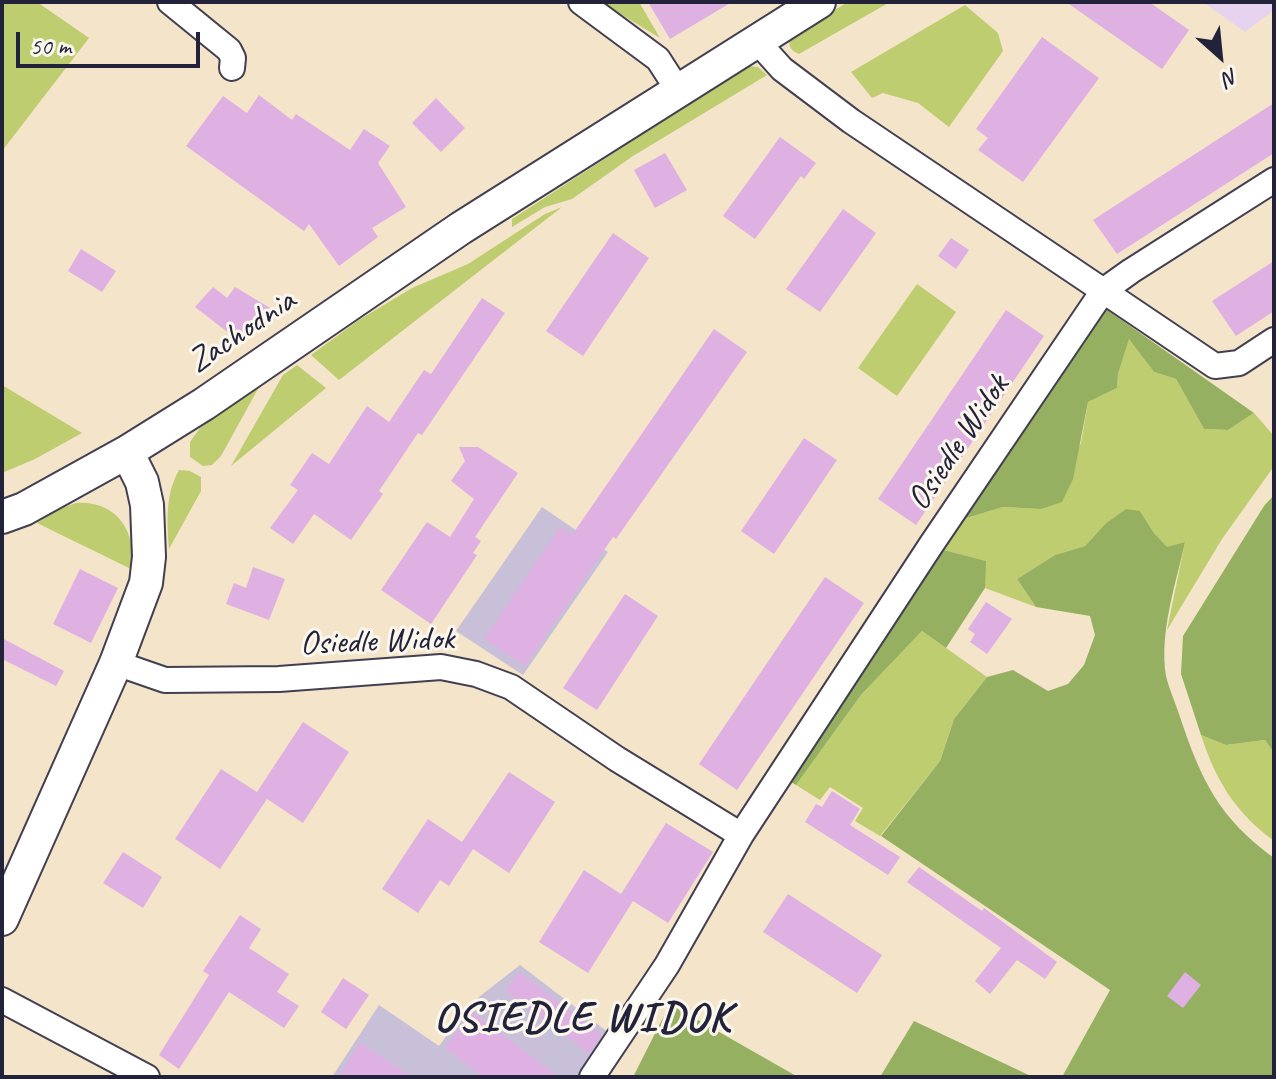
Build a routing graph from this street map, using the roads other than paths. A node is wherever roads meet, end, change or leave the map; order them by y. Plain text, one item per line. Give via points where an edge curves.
1 (170, 2) edge
2 (581, 2) edge
3 (819, 2) edge
4 (756, 40) junction
5 (232, 68) dead end
6 (678, 90) junction
7 (1274, 180) edge
8 (1103, 291) junction
9 (1274, 340) edge
10 (127, 452) junction
11 (2, 517) edge
12 (116, 663) junction
13 (741, 835) junction
14 (2, 919) edge
15 (2, 1000) edge
16 (147, 1077) edge
17 (592, 1077) edge

1 - 5 street via 229,50
2 - 6 street via 658,59
3 - 4 street, Zachodnia
4 - 6 street, Zachodnia
4 - 8 street via 782,69 851,121
6 - 10 street, Zachodnia
7 - 8 street, Osiedle Widok
8 - 9 street via 1215,366 1239,363
8 - 13 street, Osiedle Widok
10 - 11 street, Zachodnia
10 - 12 street via 142,482 149,557 146,583
12 - 13 street, Osiedle Widok via 165,680 279,679 441,667 476,674 511,687
12 - 14 street
13 - 17 street, Osiedle Widok via 667,965
15 - 16 street

